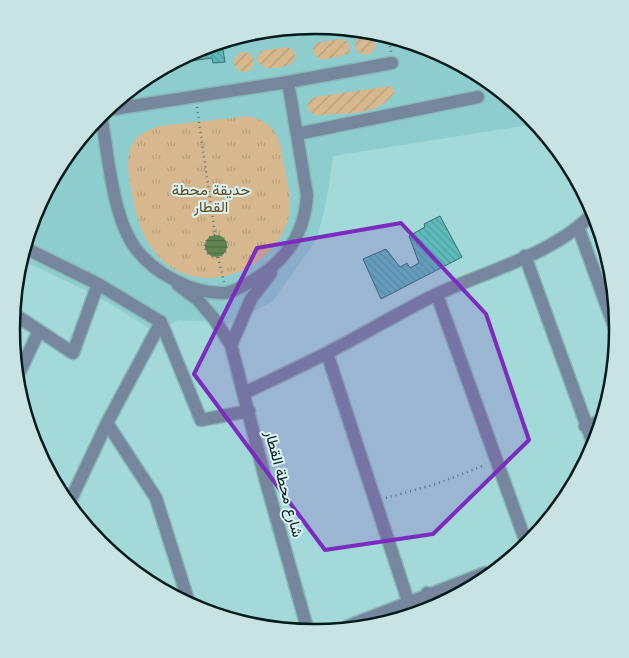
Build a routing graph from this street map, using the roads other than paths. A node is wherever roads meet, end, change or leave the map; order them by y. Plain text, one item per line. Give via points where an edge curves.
1 (392, 63) dead end
2 (288, 82) junction
3 (478, 97) dead end
4 (120, 108) edge
5 (103, 124) edge
6 (298, 134) junction
7 (588, 218) edge
8 (578, 227) junction
9 (31, 251) edge
10 (525, 256) junction
11 (279, 261) junction
12 (162, 273) junction
13 (98, 284) junction
14 (437, 295) junction
15 (608, 309) edge
16 (21, 318) edge
17 (161, 322) junction
18 (39, 331) junction
19 (231, 345) junction
20 (327, 353) junction
21 (23, 365) edge
22 (244, 393) junction
23 (249, 411) junction
24 (107, 423) junction
25 (593, 424) edge
26 (585, 426) junction
27 (589, 435) edge
28 (72, 496) edge
29 (524, 536) edge
30 (473, 577) edge
31 (427, 593) junction
32 (187, 594) edge
33 (429, 600) edge
34 (408, 601) junction
35 (364, 619) edge
36 (306, 624) edge

1 - 2 street
2 - 4 street
2 - 6 street
3 - 6 street
5 - 12 street via 118,211 125,232 136,249
6 - 11 street via 307,195 306,213 291,246
7 - 8 street
8 - 10 street
8 - 15 street
9 - 13 street
10 - 14 street
10 - 26 street
11 - 12 street via 262,276 226,293 201,289
11 - 19 street via 251,299
12 - 19 street, شارع محطة القطار via 198,300
13 - 17 street
13 - 18 street via 73,353
14 - 20 street
14 - 29 street
16 - 18 street
17 - 23 street via 202,420
17 - 24 street
18 - 21 street
19 - 22 street, شارع محطة القطار
20 - 22 street
20 - 34 street
22 - 23 street, شارع محطة القطار
23 - 36 street, شارع محطة القطار
24 - 28 street
24 - 32 street via 156,498
25 - 26 street
26 - 27 street
30 - 31 street
31 - 33 street
31 - 34 street
34 - 35 street

